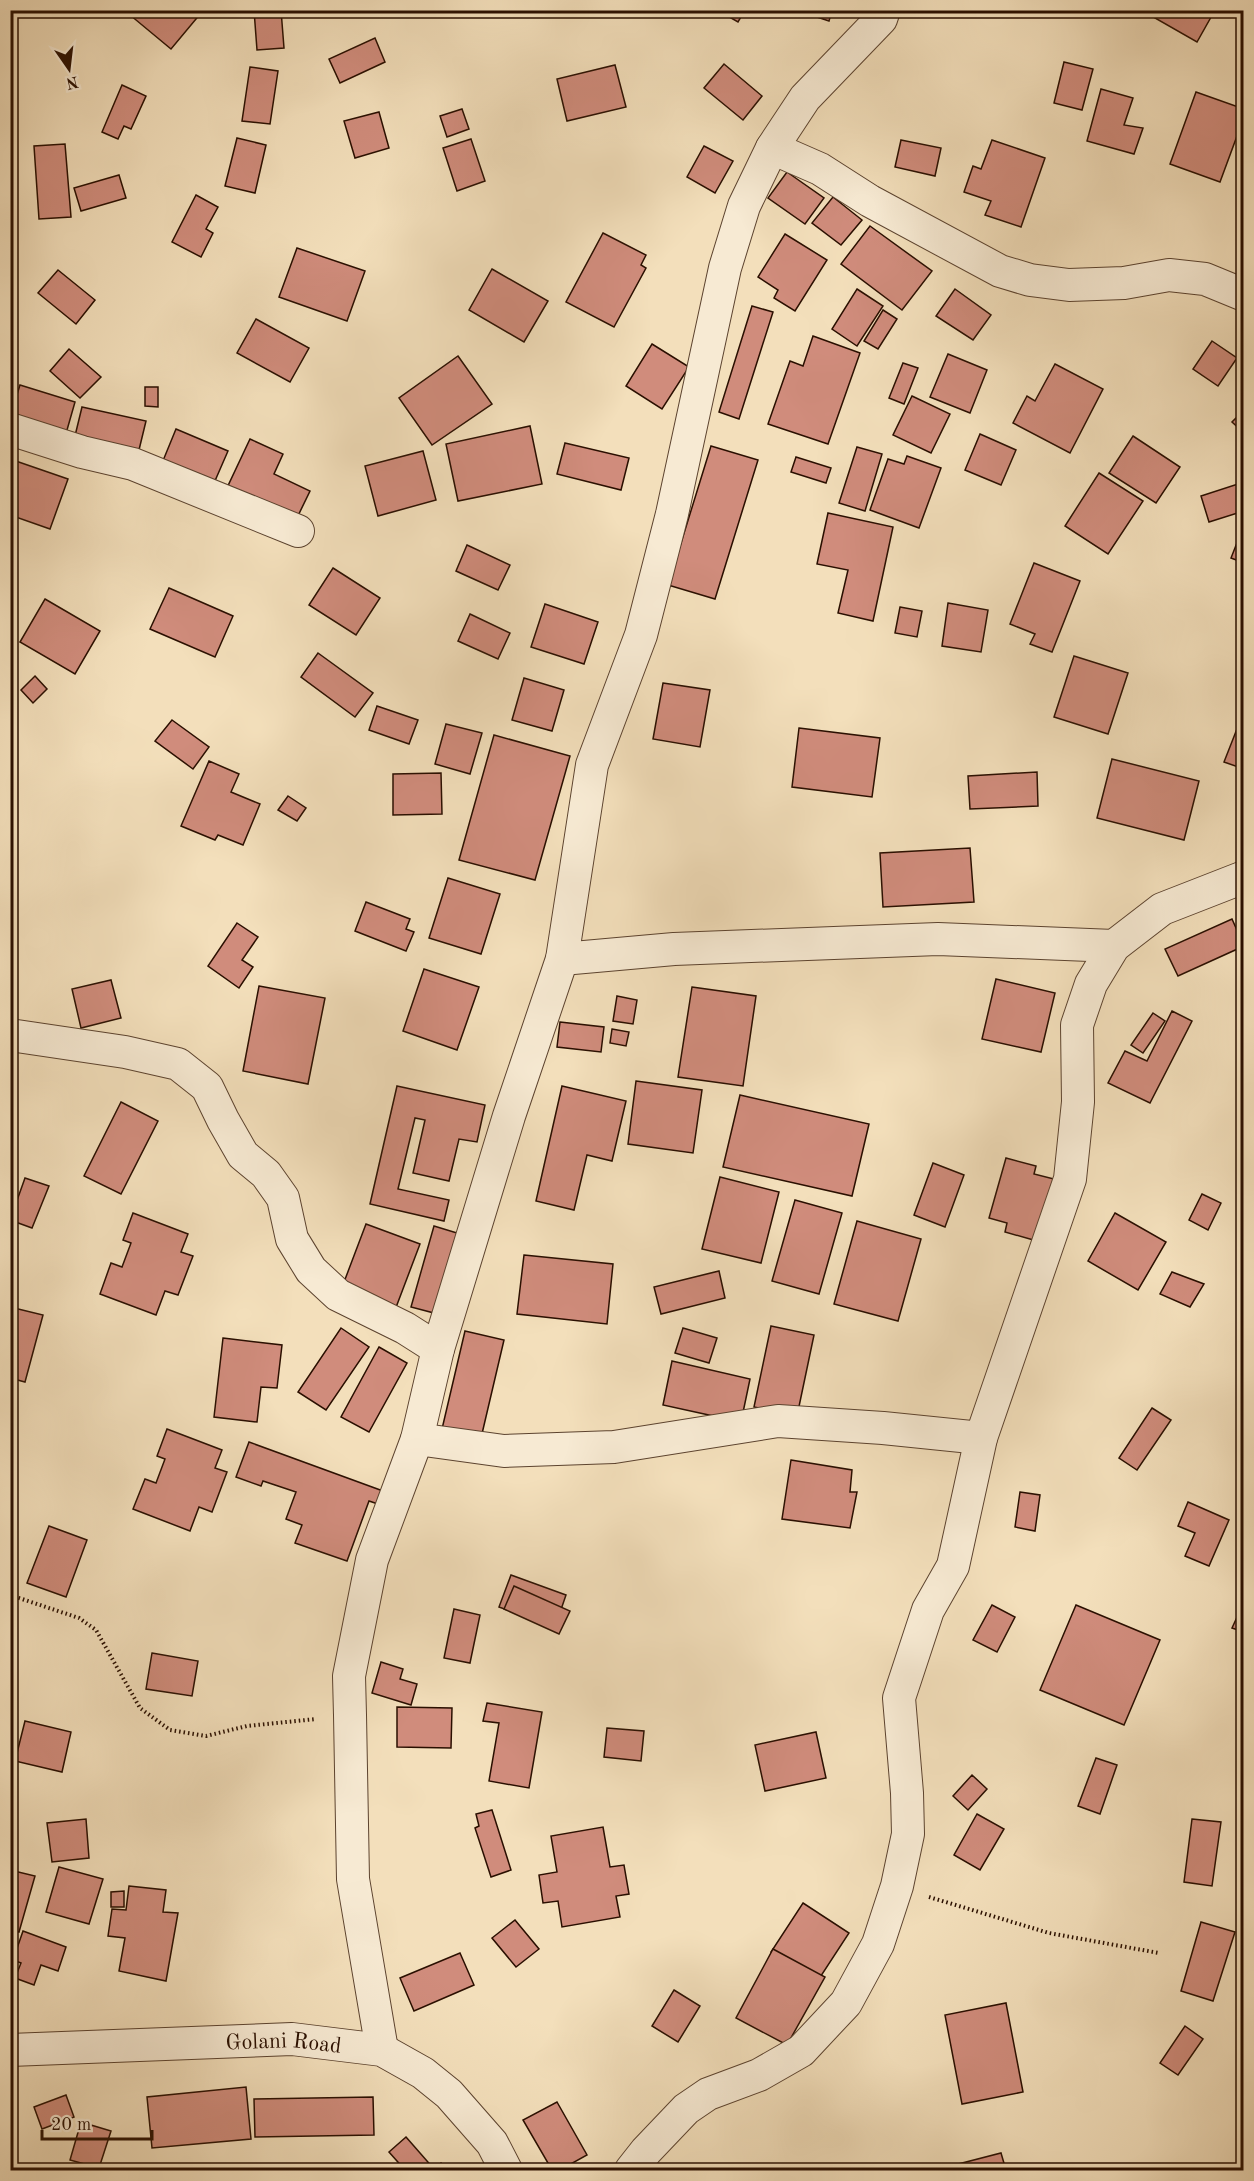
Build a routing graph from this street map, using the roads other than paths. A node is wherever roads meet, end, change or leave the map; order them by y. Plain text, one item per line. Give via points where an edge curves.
1 (884, 10) edge
2 (772, 148) junction
3 (1244, 295) edge
4 (10, 429) edge
5 (298, 531) dead end
6 (1244, 877) edge
7 (1114, 946) junction
8 (562, 959) junction
9 (10, 1035) edge
10 (438, 1350) junction
11 (981, 1438) junction
12 (417, 1439) junction
13 (10, 2050) edge
14 (381, 2050) junction
15 (506, 2170) edge
16 (631, 2170) edge

1 - 2 street via 881,20 805,98
2 - 3 street via 820,169 961,252 1010,274 1069,285 1124,283 1169,275 1205,279
2 - 8 street via 744,206 725,268 672,514 641,635 592,765
4 - 5 street via 133,464
6 - 7 street via 1162,909
7 - 8 street via 938,939 675,949
7 - 11 street via 1091,984 1077,1025 1078,1102 1070,1179
8 - 10 street via 509,1116
9 - 10 street via 178,1064 207,1087 243,1155 266,1174 283,1198 292,1239 312,1270 338,1295 405,1328
10 - 12 street
11 - 12 street via 778,1421 614,1448 504,1451
11 - 16 street via 953,1566 928,1610 899,1698 908,1834 897,1886 878,1944 846,2003 801,2051 759,2075 708,2094 686,2109
12 - 14 street via 372,1560 349,1676 353,1878
13 - 14 street, Golani Road via 292,2039
14 - 15 street, Golani Road via 423,2073 449,2094 492,2143

